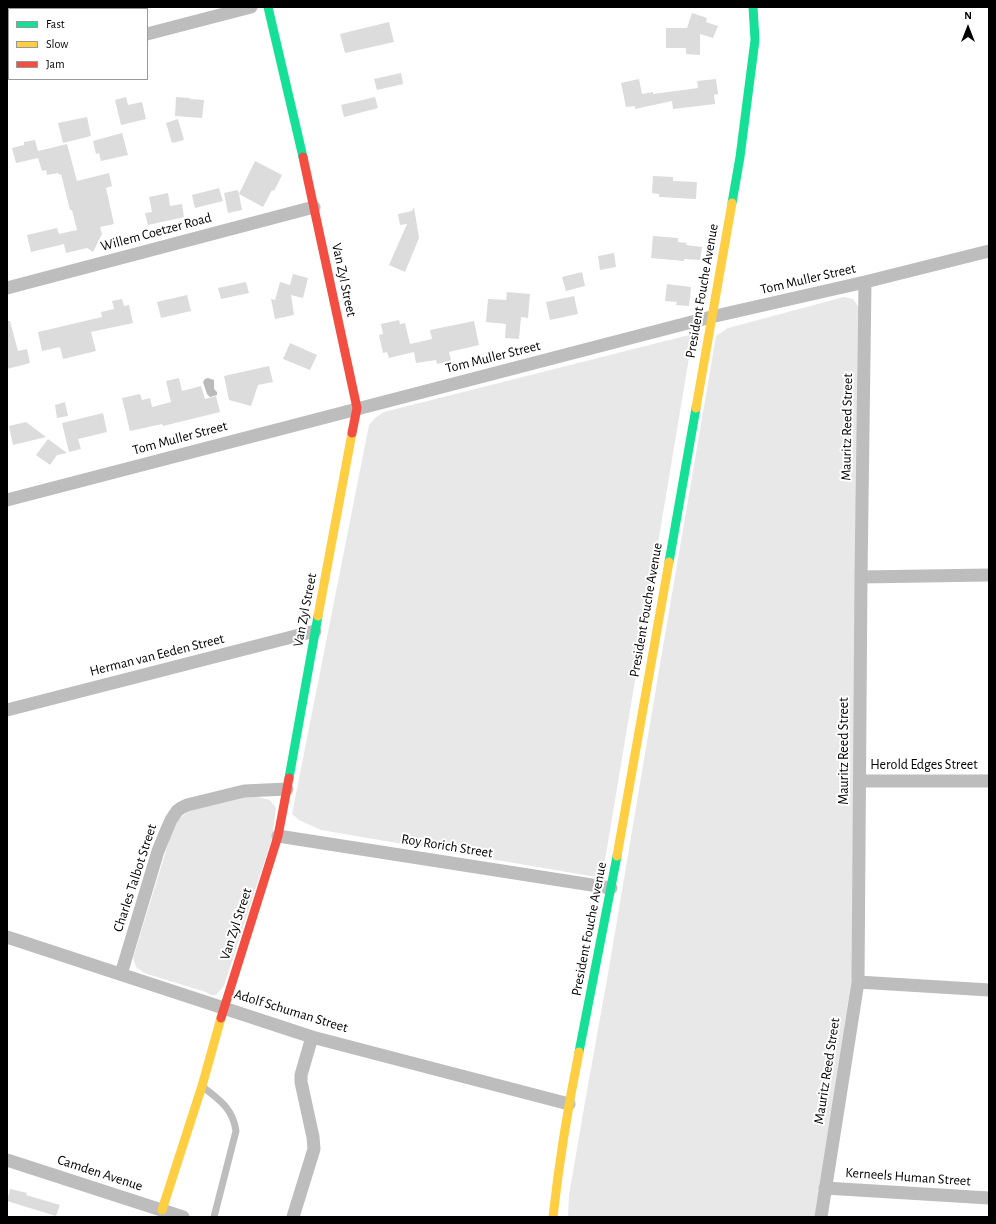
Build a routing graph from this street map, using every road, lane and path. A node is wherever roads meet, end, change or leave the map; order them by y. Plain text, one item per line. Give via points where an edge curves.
1 (251, 7) edge
2 (268, 7) edge
3 (753, 7) edge
4 (148, 34) edge
5 (314, 207) junction
6 (989, 251) edge
7 (865, 282) junction
8 (7, 288) edge
9 (711, 317) junction
10 (357, 408) junction
11 (7, 500) edge
12 (989, 575) edge
13 (860, 577) junction
14 (314, 631) junction
15 (7, 710) edge
16 (860, 781) junction
17 (989, 781) edge
18 (287, 789) junction
19 (278, 836) junction
20 (611, 888) junction
21 (7, 937) edge
22 (121, 974) junction
23 (858, 982) junction
24 (989, 990) edge
25 (224, 1007) junction
26 (312, 1037) junction
27 (202, 1086) junction
28 (569, 1104) junction
29 (7, 1160) edge
30 (825, 1188) junction
31 (989, 1198) edge
32 (162, 1210) junction
33 (183, 1217) edge
34 (214, 1217) edge
35 (293, 1217) edge
36 (553, 1217) edge
37 (821, 1217) edge

1 - 4 street
2 - 5 street, Van Zyl Street
3 - 9 street, President Fouche Avenue via 755,40 752,71 740,157
5 - 8 street, Willem Coetzer Road
5 - 10 street, Van Zyl Street
6 - 7 street, Tom Muller Street
7 - 9 street, Tom Muller Street
7 - 13 street, Mauritz Reed Street
9 - 10 street, Tom Muller Street
9 - 20 street, President Fouche Avenue
10 - 11 street, Tom Muller Street
10 - 14 street, Van Zyl Street
12 - 13 street
13 - 16 street, Mauritz Reed Street
14 - 15 street, Herman van Eeden Street
14 - 18 street, Van Zyl Street
16 - 17 street, Herold Edges Street
16 - 23 street, Mauritz Reed Street
18 - 19 street, Van Zyl Street
18 - 22 street, Charles Talbot Street via 244,791 188,805 177,811 158,851
19 - 20 street, Roy Rorich Street
19 - 25 street, Van Zyl Street
20 - 28 street, President Fouche Avenue
21 - 22 street, Adolf Schuman Street
22 - 25 street, Adolf Schuman Street
23 - 24 street
23 - 30 street, Mauritz Reed Street
25 - 26 street, Adolf Schuman Street
25 - 27 street, Van Zyl Street
26 - 28 street, Adolf Schuman Street
26 - 35 street via 301,1082 314,1148
27 - 32 street, Van Zyl Street
27 - 34 lane via 222,1101 236,1131
28 - 36 street, President Fouche Avenue via 556,1177
29 - 32 street, Camden Avenue
30 - 31 street, Kerneels Human Street
30 - 37 street, Mauritz Reed Street
32 - 33 street, Camden Avenue

